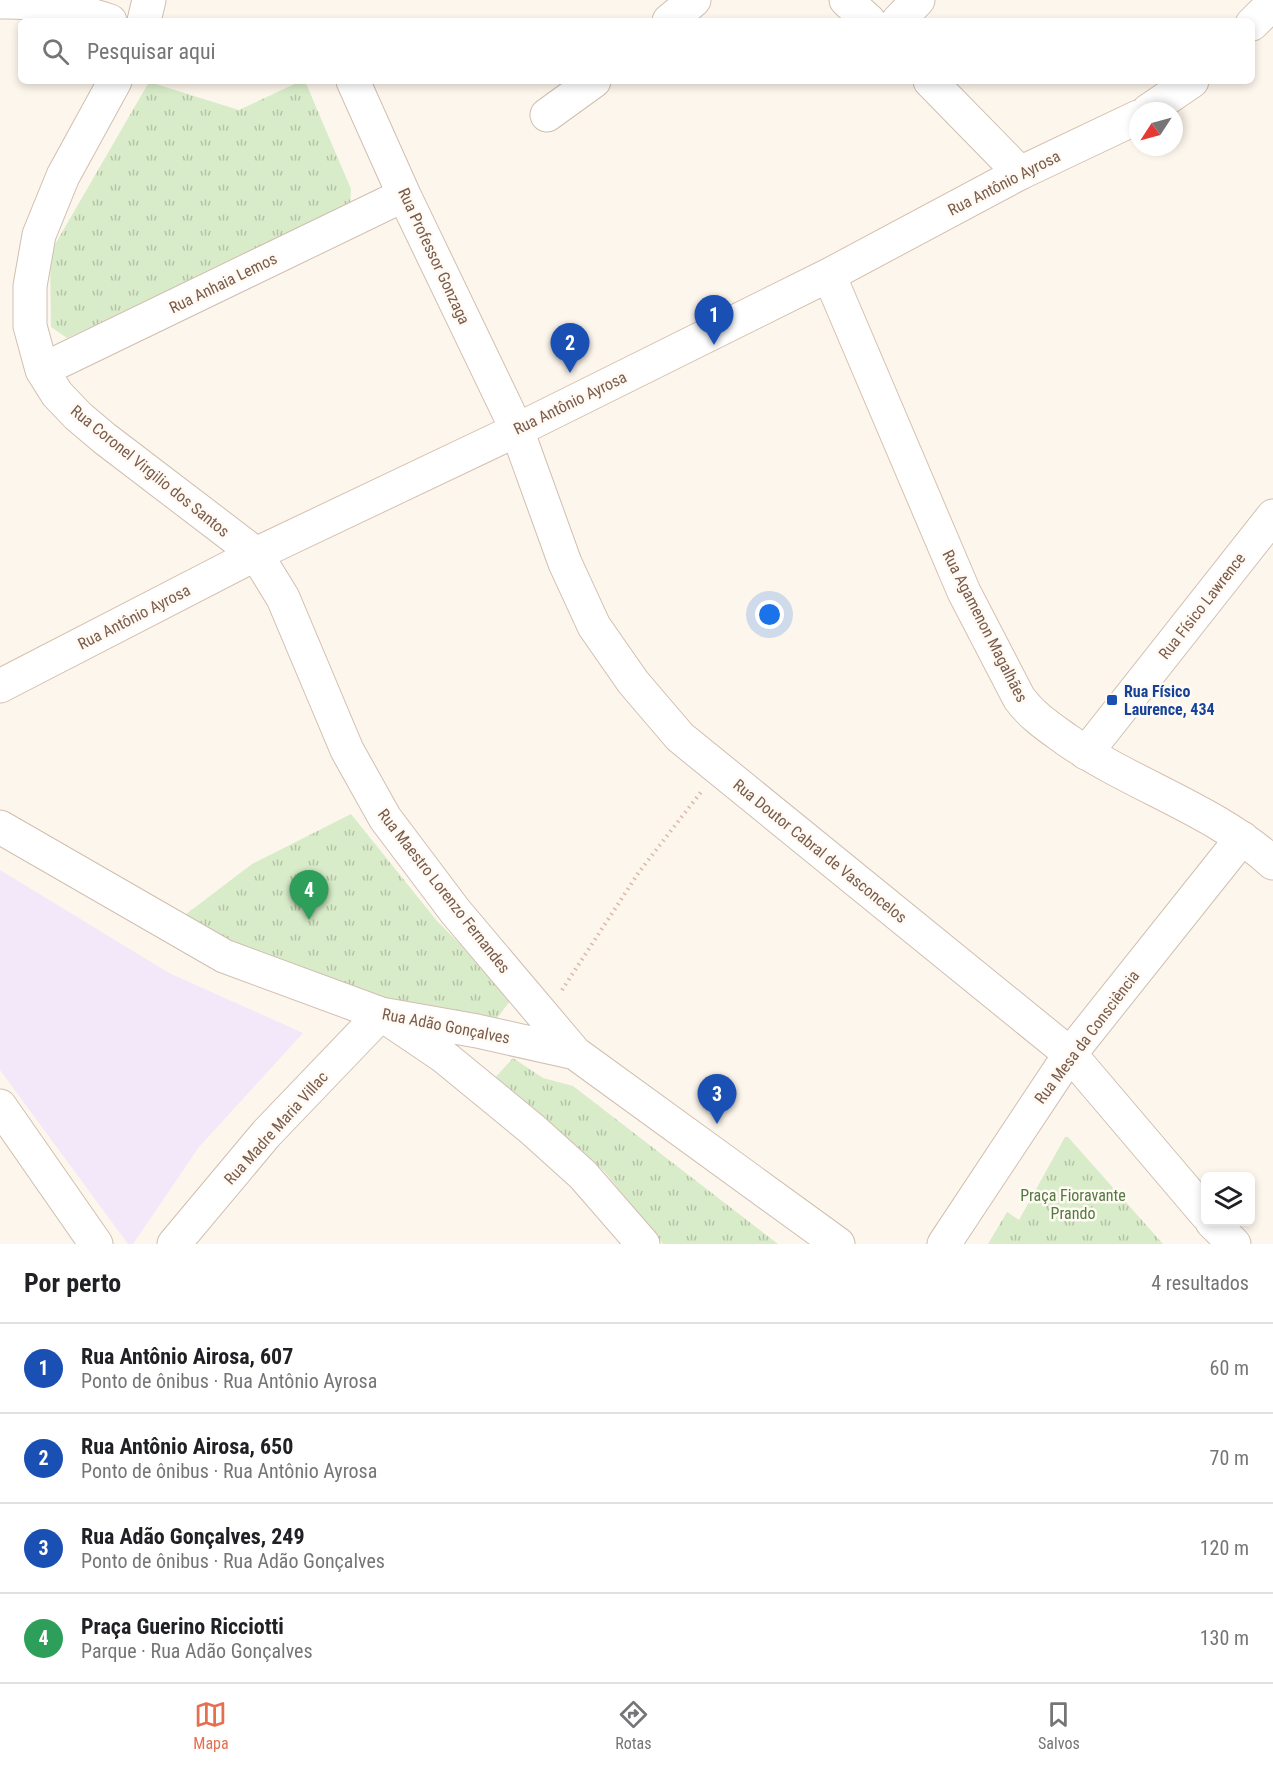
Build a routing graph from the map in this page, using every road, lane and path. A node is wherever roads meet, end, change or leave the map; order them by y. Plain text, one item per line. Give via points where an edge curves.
1 (149, 0) edge
2 (693, 0) edge
3 (846, 0) edge
4 (918, 0) edge
5 (0, 2) edge
6 (1273, 3) edge
7 (101, 18) edge
8 (145, 18) edge
9 (672, 18) edge
10 (866, 18) edge
11 (901, 18) edge
12 (1255, 21) edge
13 (113, 84) edge
14 (354, 84) edge
15 (590, 84) edge
16 (933, 84) edge
17 (1188, 84) edge
18 (1161, 102) edge
19 (547, 115) dead end
20 (1129, 121) edge
21 (1020, 173) junction
22 (404, 195) junction
23 (829, 275) junction
24 (42, 370) junction
25 (517, 430) junction
26 (1273, 516) edge
27 (256, 555) junction
28 (3, 679) edge
29 (1086, 753) junction
30 (719, 769) junction
31 (0, 827) edge
32 (1242, 838) junction
33 (1273, 863) edge
34 (381, 1014) junction
35 (544, 1018) junction
36 (575, 1053) junction
37 (1070, 1054) junction
38 (0, 1106) edge
39 (1201, 1208) edge
40 (1217, 1226) edge
41 (96, 1244) edge
42 (174, 1244) edge
43 (643, 1244) edge
44 (838, 1244) edge
45 (944, 1244) edge
46 (1234, 1244) edge

1 - 8 street
2 - 9 street
3 - 10 street
4 - 11 street
5 - 7 street via 23,1
6 - 12 street
13 - 24 street, Rua Coronel Virgilio dos Santos via 63,176 39,235 30,286 30,326
14 - 22 street, Rua Professor Gonzaga
15 - 19 street
16 - 21 street
17 - 18 street
20 - 21 street, Rua Antônio Ayrosa
21 - 23 street, Rua Antônio Ayrosa
22 - 24 street, Rua Anhaia Lemos
22 - 25 street, Rua Professor Gonzaga
23 - 25 street, Rua Antônio Ayrosa
23 - 29 street, Rua Agamenon Magalhães via 964,592 1019,698 1038,720
24 - 27 street, Rua Coronel Virgilio dos Santos via 57,394 87,424
25 - 27 street, Rua Antônio Ayrosa
25 - 30 street, Rua Doutor Cabral de Vasconcelos via 565,563 594,626 667,722
26 - 29 street, Rua Físico Lawrence
27 - 28 street, Rua Antônio Ayrosa
27 - 35 street, Rua Maestro Lorenzo Fernandes via 283,598 347,750 385,818 455,911
29 - 32 street, Rua Agamenon Magalhães
30 - 35 path via 639,872
30 - 37 street, Rua Doutor Cabral de Vasconcelos
31 - 34 street, Rua Adão Gonçalves via 224,956
32 - 33 street, Rua Agamenon Magalhães
32 - 37 street, Rua Mesa da Consciência
34 - 36 street, Rua Adão Gonçalves
34 - 42 street, Rua Madre Maria Villac via 266,1134
34 - 43 street via 443,1056 532,1129 583,1174
35 - 36 street, Rua Maestro Lorenzo Fernandes
36 - 44 street, Rua Adão Gonçalves
37 - 39 street, Rua Doutor Cabral de Vasconcelos
37 - 45 street, Rua Mesa da Consciência
38 - 41 street
40 - 46 street

